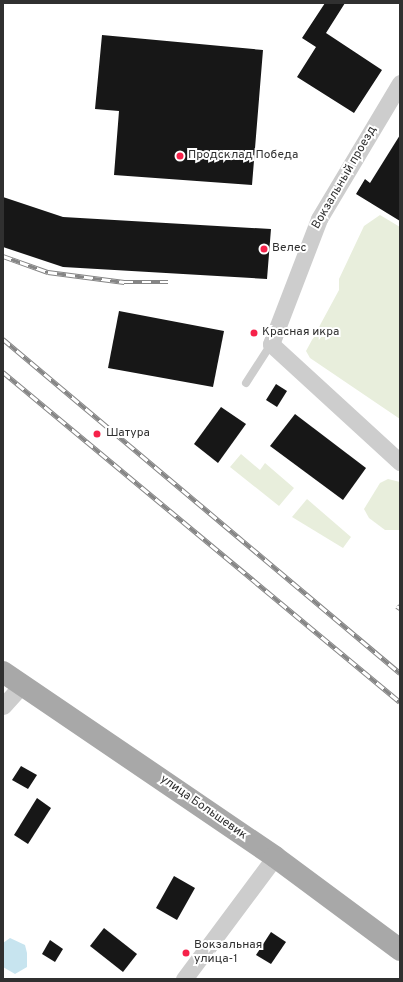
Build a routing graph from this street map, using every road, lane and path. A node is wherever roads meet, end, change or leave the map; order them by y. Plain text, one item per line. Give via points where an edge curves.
1 (400, 83) edge
2 (271, 344) junction
3 (246, 383) dead end
4 (400, 462) edge
5 (3, 672) edge
6 (22, 685) junction
7 (3, 706) edge
8 (275, 857) junction
9 (400, 950) edge
10 (184, 979) edge

1 - 2 street, Вокзальный проезд via 319,219
2 - 3 lane
2 - 4 street
5 - 6 main road, улица Большевик
6 - 7 street
6 - 8 main road, улица Большевик
8 - 9 main road, улица Большевик
8 - 10 street

